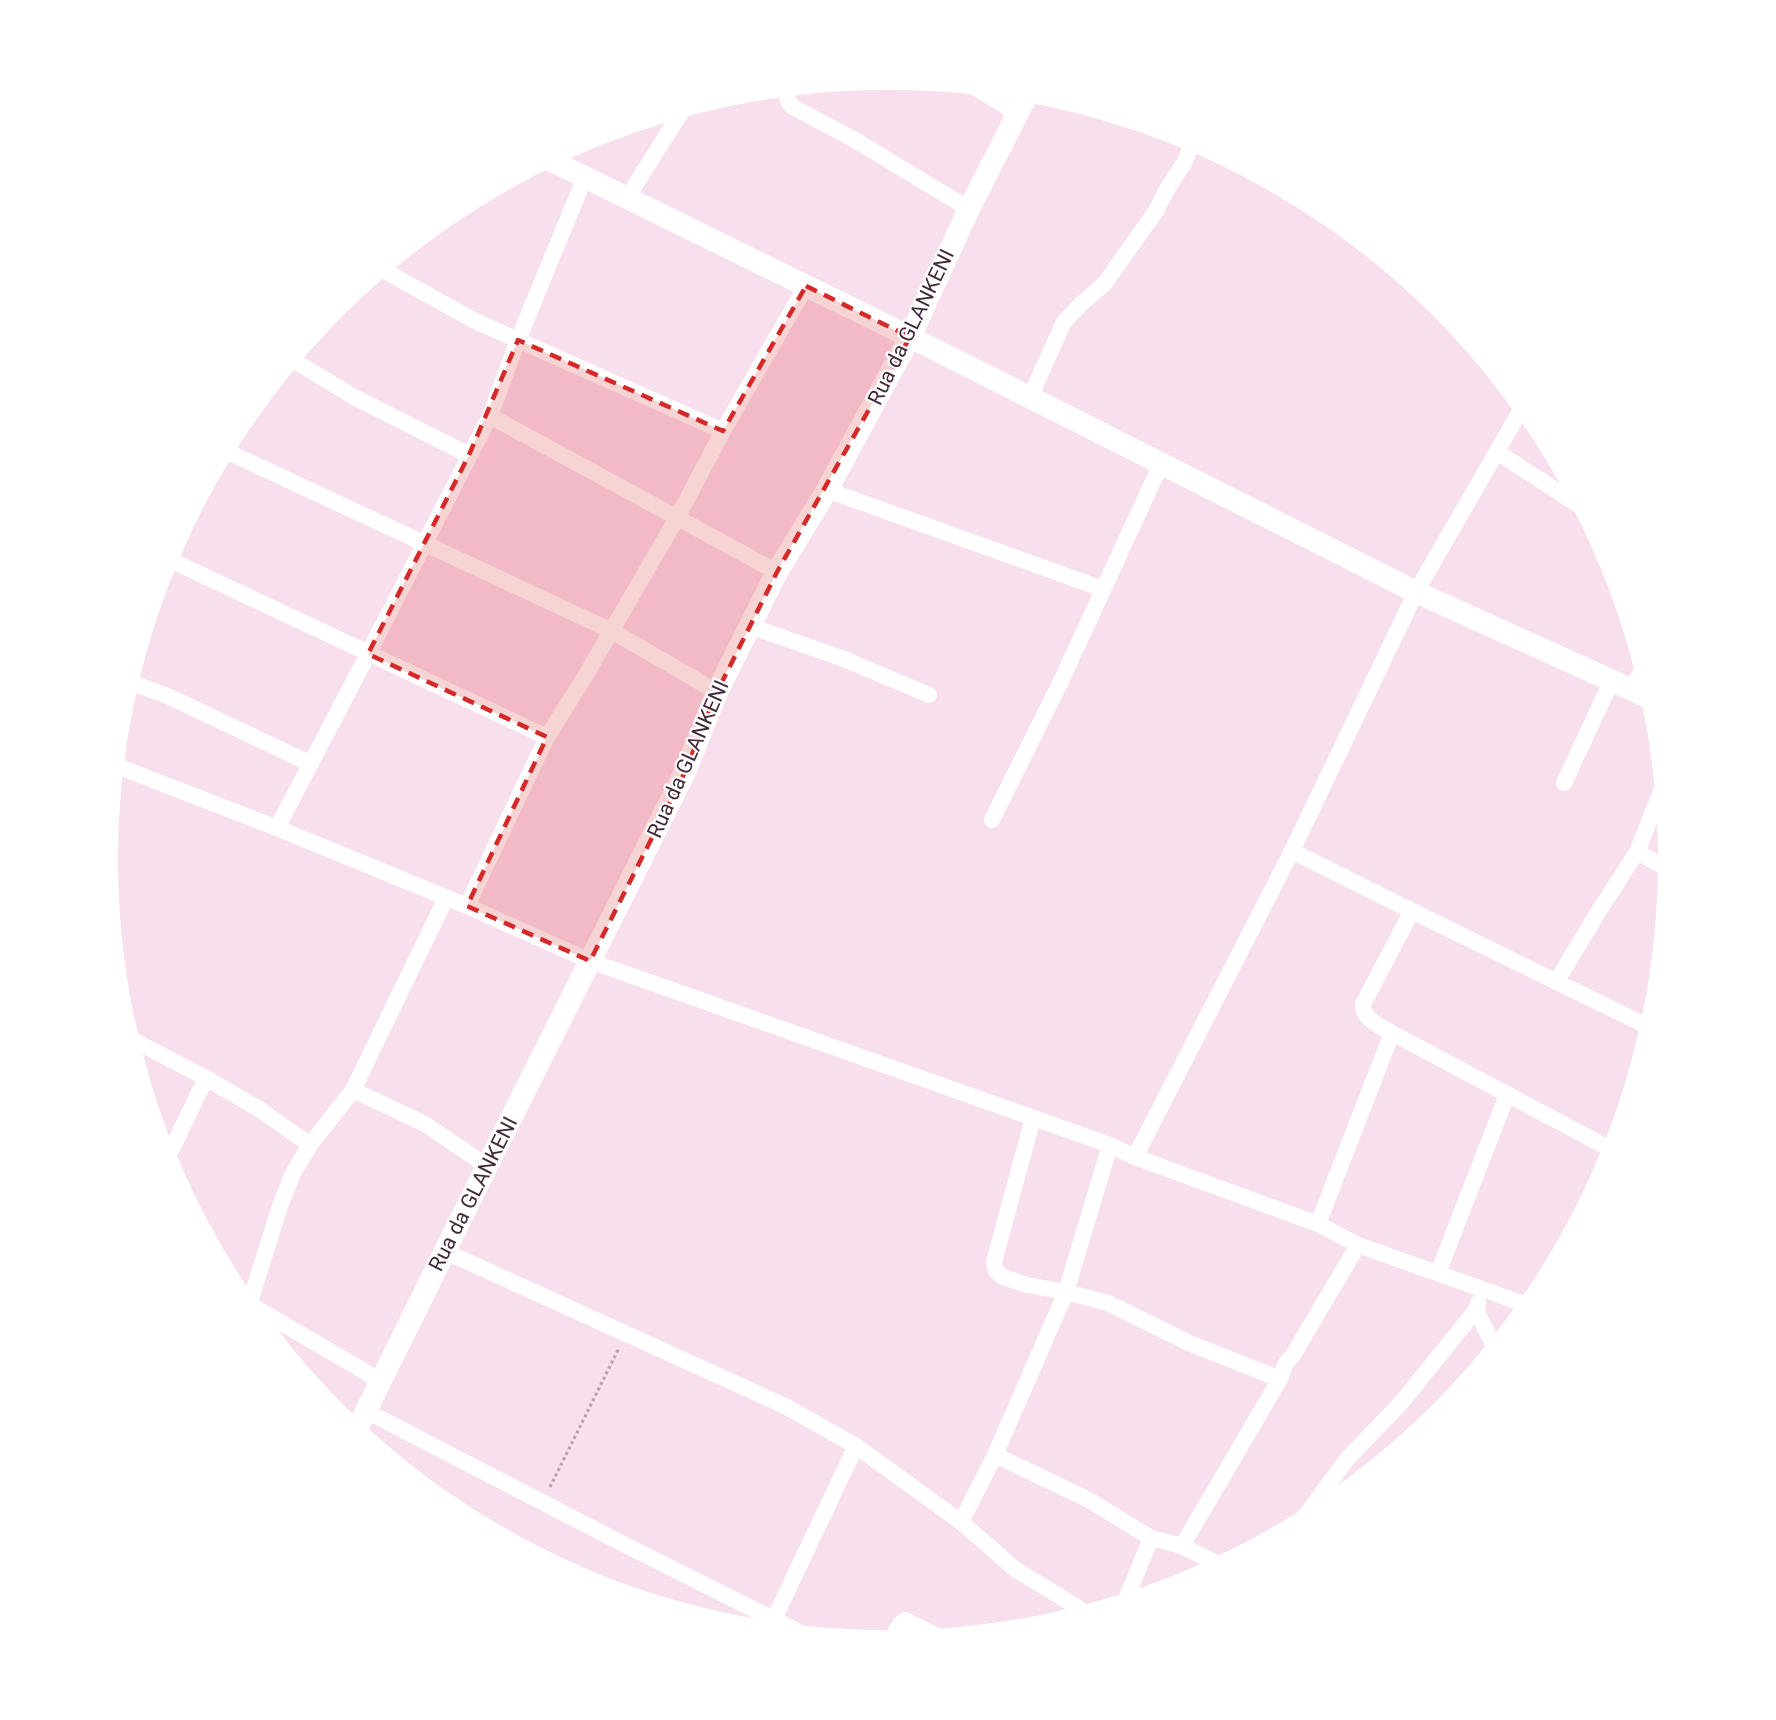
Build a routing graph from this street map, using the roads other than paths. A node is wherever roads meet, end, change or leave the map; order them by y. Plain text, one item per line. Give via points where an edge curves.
1 (787, 97) edge
2 (991, 97) edge
3 (1023, 103) edge
4 (1018, 114) junction
5 (676, 120) edge
6 (1189, 152) edge
7 (558, 164) edge
8 (585, 177) junction
9 (627, 198) junction
10 (969, 208) junction
11 (389, 273) edge
12 (806, 286) junction
13 (910, 337) junction
14 (518, 340) junction
15 (299, 364) edge
16 (1030, 397) junction
17 (490, 416) junction
18 (1517, 417) edge
19 (723, 431) junction
20 (1497, 452) junction
21 (234, 455) edge
22 (469, 456) junction
23 (1161, 464) junction
24 (827, 490) junction
25 (1567, 498) edge
26 (677, 519) junction
27 (423, 544) junction
28 (177, 564) edge
29 (777, 572) junction
30 (1103, 589) junction
31 (1416, 592) junction
32 (750, 626) junction
33 (612, 631) junction
34 (368, 654) junction
35 (1634, 684) edge
36 (139, 685) edge
37 (717, 692) junction
38 (929, 695) dead end
39 (547, 736) junction
40 (311, 764) junction
41 (124, 770) edge
42 (1564, 783) dead end
43 (1656, 805) edge
44 (992, 820) dead end
45 (277, 828) junction
46 (1292, 851) junction
47 (1637, 852) junction
48 (1658, 863) edge
49 (446, 898) junction
50 (467, 906) junction
51 (1412, 911) junction
52 (590, 961) junction
53 (1556, 982) junction
54 (1640, 1023) edge
55 (1392, 1033) junction
56 (141, 1044) edge
57 (206, 1078) junction
58 (352, 1090) junction
59 (1507, 1095) junction
60 (1033, 1119) junction
61 (310, 1145) junction
62 (1110, 1145) junction
63 (1603, 1145) edge
64 (173, 1146) edge
65 (1135, 1157) junction
66 (487, 1166) junction
67 (1318, 1224) junction
68 (1358, 1245) junction
69 (444, 1251) junction
70 (1438, 1273) junction
71 (1480, 1290) junction
72 (1066, 1292) junction
73 (252, 1294) edge
74 (1518, 1302) edge
75 (1476, 1310) junction
76 (268, 1316) edge
77 (1491, 1339) edge
78 (1280, 1379) junction
79 (381, 1381) junction
80 (361, 1420) edge
81 (856, 1446) junction
82 (995, 1455) junction
83 (1318, 1499) edge
84 (961, 1522) junction
85 (1151, 1538) junction
86 (1182, 1546) junction
87 (1209, 1560) edge
88 (1129, 1591) edge
89 (1076, 1606) edge
90 (774, 1619) junction
91 (779, 1622) edge
92 (922, 1629) edge
93 (897, 1630) edge

1 - 10 street via 793,107
2 - 4 street
3 - 4 street, Rua da GLANKENI
4 - 10 street, Rua da GLANKENI
5 - 9 street
6 - 16 street via 1156,211 1105,283 1064,322
7 - 8 street
8 - 9 street
8 - 14 street
9 - 12 street
10 - 13 street, Rua da GLANKENI
11 - 14 street
12 - 13 street
12 - 19 street
13 - 16 street
13 - 24 street, Rua da GLANKENI
14 - 17 street
14 - 19 street
15 - 22 street via 354,397
16 - 23 street
17 - 22 street
17 - 26 street
18 - 20 street
19 - 26 street
20 - 25 street
20 - 31 street
21 - 27 street
22 - 27 street
23 - 30 street
23 - 31 street
24 - 29 street, Rua da GLANKENI
24 - 30 street
26 - 29 street
26 - 33 street
27 - 33 street
27 - 34 street
28 - 34 street
29 - 32 street, Rua da GLANKENI
30 - 44 street
31 - 35 street
31 - 46 street
32 - 37 street, Rua da GLANKENI
32 - 38 street via 844,659
33 - 37 street
33 - 39 street
34 - 39 street
34 - 40 street
35 - 42 street
36 - 40 street
37 - 52 street, Rua da GLANKENI via 685,772
39 - 50 street
40 - 45 street
41 - 45 street
43 - 47 street
45 - 49 street
46 - 51 street
46 - 65 street
47 - 48 street
47 - 53 street
49 - 50 street
49 - 58 street
50 - 52 street
51 - 53 street
51 - 55 street via 1362,1009 1367,1017
52 - 60 street
52 - 66 street, Rua da GLANKENI
53 - 54 street
55 - 59 street
55 - 67 street
56 - 57 street
57 - 61 street
57 - 64 street
58 - 61 street
58 - 66 street via 425,1124
59 - 63 street
59 - 70 street
60 - 62 street
60 - 72 street via 994,1266 999,1274 1027,1285
61 - 73 street via 280,1206
62 - 65 street
62 - 72 street
65 - 67 street
66 - 69 street, Rua da GLANKENI
67 - 68 street
68 - 70 street
68 - 78 street
69 - 79 street, Rua da GLANKENI
69 - 81 street via 785,1406
70 - 71 street
71 - 74 street
71 - 75 street
72 - 78 street via 1108,1303 1189,1343
72 - 82 street
75 - 77 street
75 - 83 street via 1401,1403 1347,1459
76 - 79 street
78 - 86 street
79 - 80 street, Rua da GLANKENI
80 - 90 street via 542,1502
81 - 84 street
81 - 90 street
82 - 84 street
82 - 85 street via 1089,1500
84 - 89 street via 1015,1569
85 - 86 street
85 - 88 street
86 - 87 street
90 - 91 street
92 - 93 street via 905,1620

